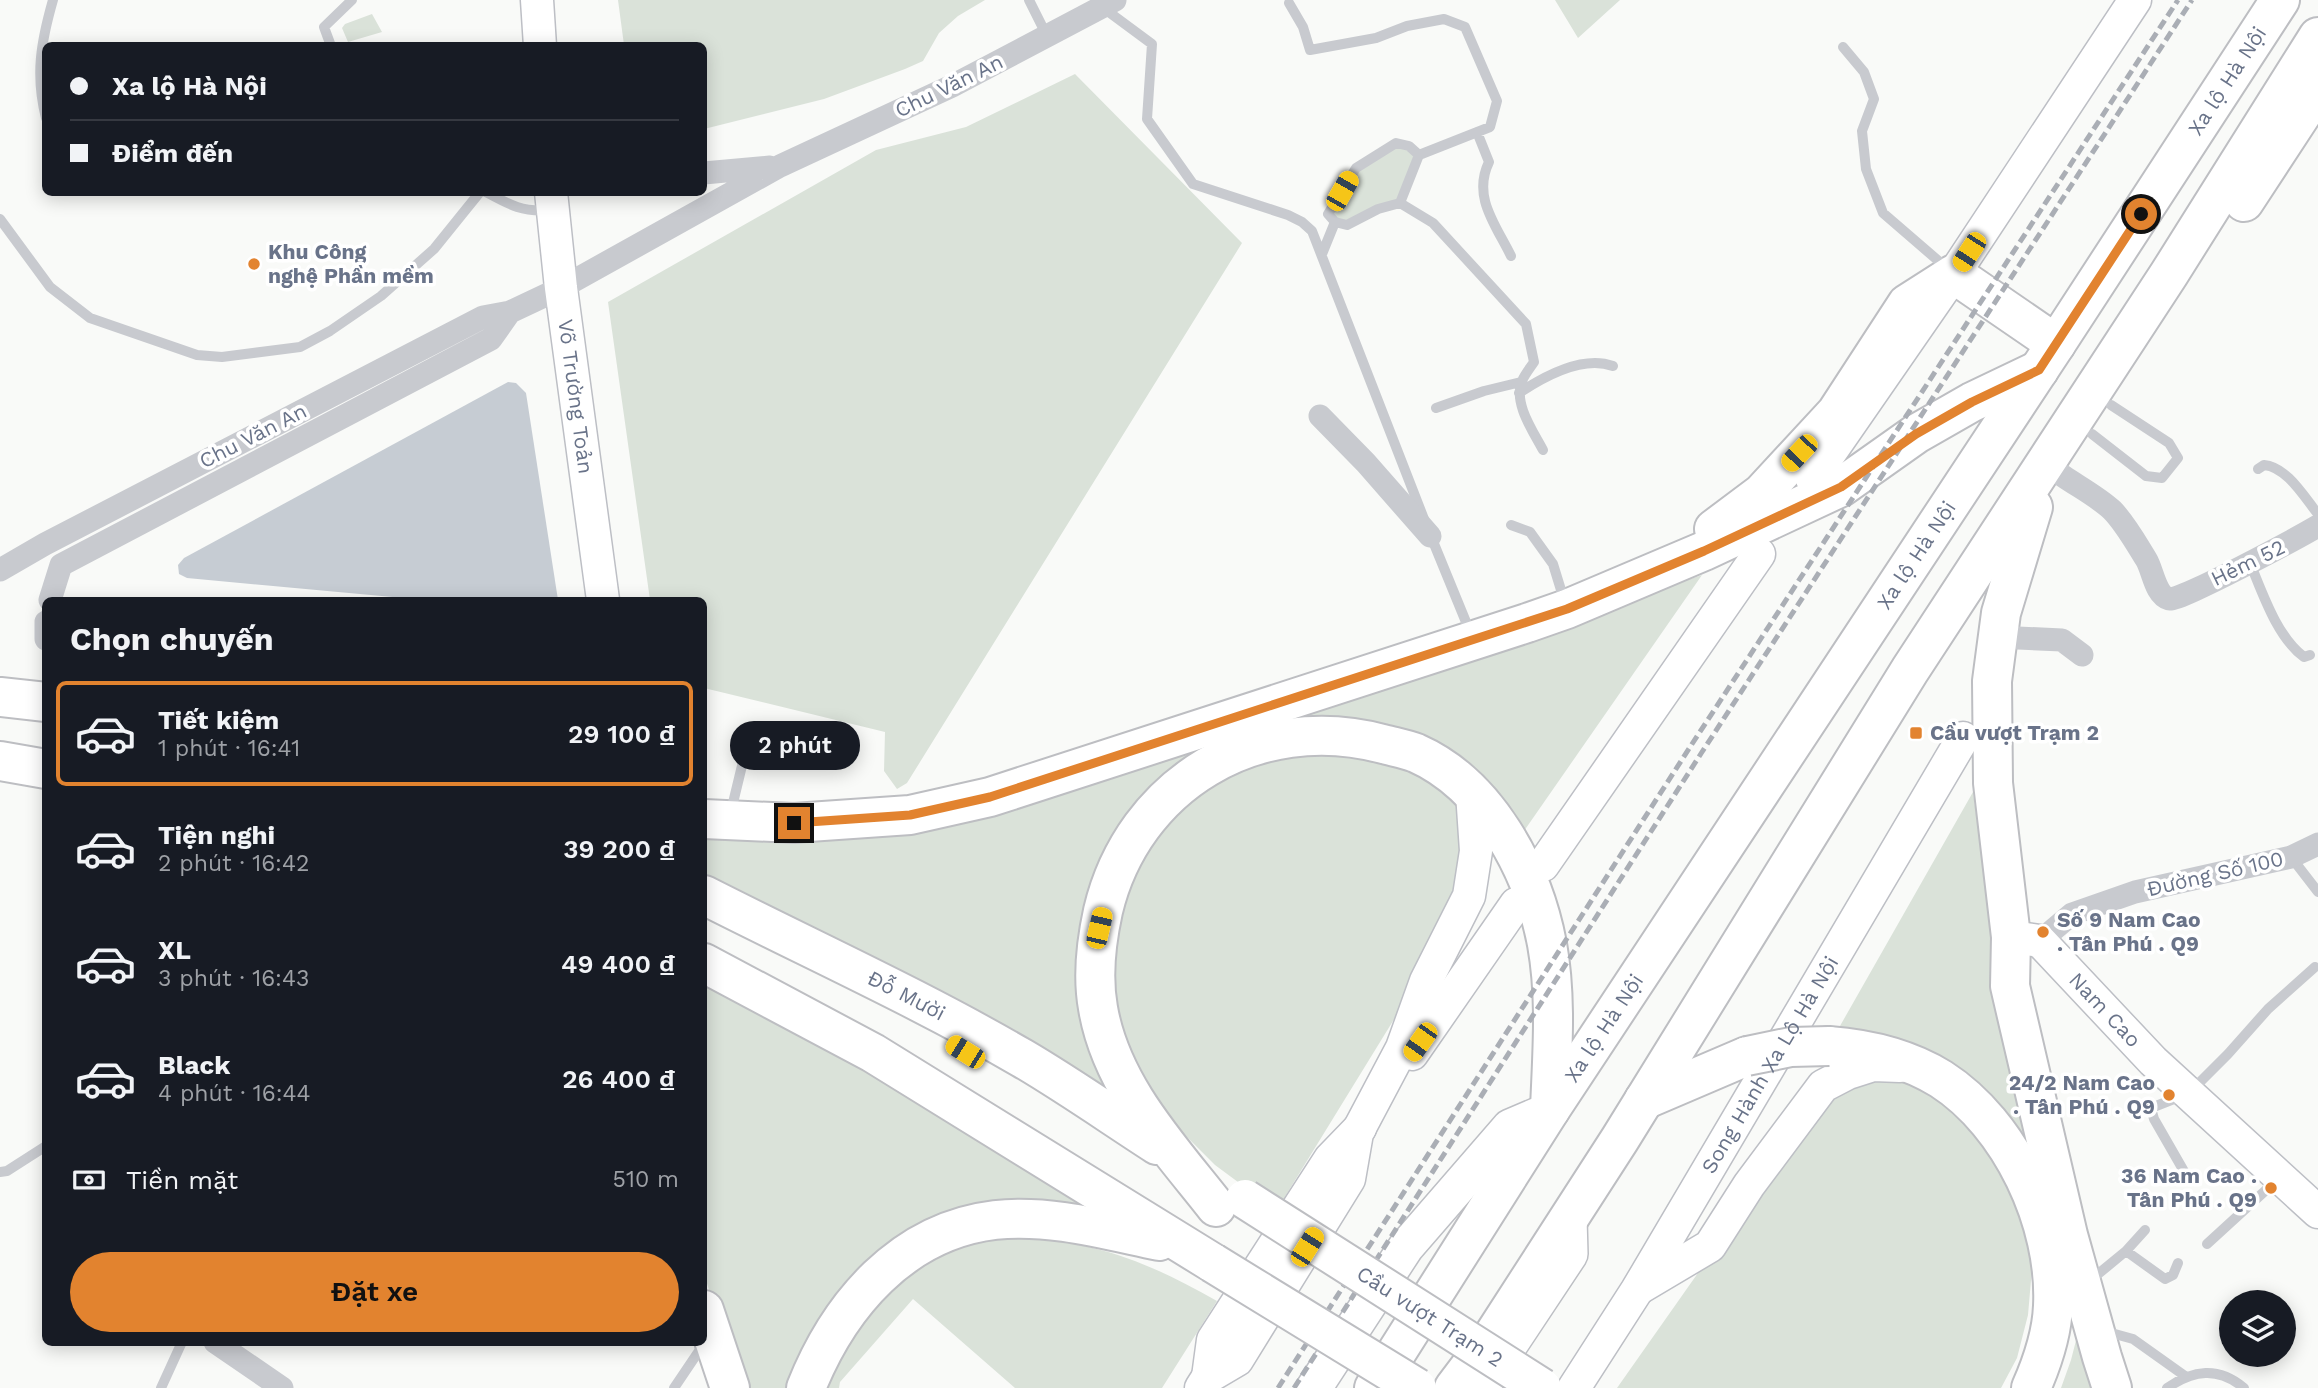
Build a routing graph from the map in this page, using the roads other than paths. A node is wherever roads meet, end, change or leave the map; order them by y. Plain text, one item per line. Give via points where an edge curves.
1 (53, 0) edge
2 (352, 0) edge
3 (537, 0) edge
4 (1029, 0) edge
5 (2280, 0) edge
6 (1289, 3) dead end
7 (2129, 3) edge
8 (1108, 4) edge
9 (1047, 36) junction
10 (2318, 37) edge
11 (43, 42) edge
12 (330, 42) edge
13 (540, 42) edge
14 (42, 46) edge
15 (1843, 47) dead end
16 (1310, 50) junction
17 (1298, 55) dead end
18 (2316, 98) edge
19 (42, 103) edge
20 (1477, 132) junction
21 (1419, 155) junction
22 (780, 166) junction
23 (707, 173) edge
24 (477, 196) edge
25 (494, 196) edge
26 (552, 201) edge
27 (1400, 203) junction
28 (0, 219) edge
29 (1335, 222) junction
30 (2219, 240) junction
31 (1322, 254) junction
32 (1511, 256) dead end
33 (1954, 274) junction
34 (2169, 274) junction
35 (561, 288) junction
36 (510, 312) junction
37 (2048, 357) junction
38 (1613, 366) dead end
39 (1520, 388) junction
40 (1436, 408) dead end
41 (1320, 416) dead end
42 (2101, 419) junction
43 (1542, 450) dead end
44 (2258, 469) dead end
45 (2054, 470) junction
46 (1812, 479) dead end
47 (2318, 514) edge
48 (1511, 525) dead end
49 (2318, 526) edge
50 (1430, 536) junction
51 (2024, 536) junction
52 (45, 544) junction
53 (1759, 554) dead end
54 (2250, 563) junction
55 (61, 565) junction
56 (0, 570) edge
57 (1653, 573) junction
58 (51, 597) edge
59 (603, 597) edge
60 (1567, 609) junction
61 (1466, 622) junction
62 (1527, 623) junction
63 (1996, 637) junction
64 (2082, 655) dead end
65 (2310, 655) dead end
66 (1910, 670) junction
67 (0, 697) edge
68 (42, 702) edge
69 (0, 722) edge
70 (42, 724) edge
71 (755, 738) dead end
72 (1963, 738) dead end
73 (0, 761) edge
74 (42, 768) edge
75 (0, 787) edge
76 (42, 793) edge
77 (1472, 793) junction
78 (713, 810) edge
79 (2318, 844) edge
80 (2291, 857) junction
81 (1543, 865) dead end
82 (2318, 892) edge
83 (707, 896) edge
84 (1516, 904) dead end
85 (707, 912) edge
86 (2026, 939) junction
87 (707, 965) edge
88 (2315, 967) dead end
89 (1914, 1066) junction
90 (2189, 1093) junction
91 (1644, 1100) junction
92 (1550, 1110) junction
93 (1357, 1133) junction
94 (42, 1149) edge
95 (1176, 1157) junction
96 (0, 1172) edge
97 (2280, 1177) junction
98 (2189, 1180) dead end
99 (1233, 1209) junction
100 (2318, 1212) edge
101 (1569, 1218) junction
102 (2145, 1230) dead end
103 (2207, 1244) dead end
104 (2126, 1251) junction
105 (1200, 1263) junction
106 (2178, 1263) dead end
107 (2092, 1279) junction
108 (1637, 1290) junction
109 (707, 1319) edge
110 (2104, 1331) junction
111 (180, 1346) edge
112 (221, 1346) edge
113 (699, 1346) edge
114 (700, 1346) edge
115 (2185, 1376) junction
116 (1205, 1383) edge
117 (161, 1388) edge
118 (282, 1388) edge
119 (674, 1388) edge
120 (715, 1388) edge
121 (730, 1388) edge
122 (806, 1388) edge
123 (1314, 1388) edge
124 (1376, 1388) edge
125 (1417, 1388) edge
126 (1454, 1388) edge
127 (1481, 1388) edge
128 (1504, 1388) edge
129 (1542, 1388) edge
130 (1574, 1388) edge
131 (2031, 1388) edge
132 (2112, 1388) edge
133 (2124, 1388) edge
134 (2167, 1388) edge
135 (2244, 1388) edge

1 - 11 lane
2 - 12 lane via 324,27
3 - 13 main road
4 - 9 lane
5 - 37 highway, Xa lộ Hà Nội
6 - 16 lane
7 - 33 main road
8 - 9 street, Chu Văn An
8 - 31 lane via 1152,44 1147,119 1194,184 1303,222 1312,230
9 - 22 street, Chu Văn An
10 - 34 highway
14 - 19 lane
15 - 33 lane via 1864,72 1874,99 1862,131 1866,169 1883,213
16 - 17 lane
16 - 20 lane via 1444,19 1465,27 1497,101 1490,127
18 - 30 highway
20 - 21 lane
20 - 32 lane via 1489,162 1481,192
21 - 27 lane
21 - 29 lane via 1396,143 1356,168 1328,214
22 - 23 street, Chu Văn An
22 - 35 street, Chu Văn An
24 - 28 lane via 434,249 381,296 330,331 300,347 222,357 197,355 90,318 50,286
25 - 26 lane via 529,211
26 - 35 main road, Võ Trường Toản
27 - 29 lane via 1347,225
27 - 39 lane via 1433,223 1526,324 1534,362
29 - 31 lane
30 - 34 highway
30 - 42 highway
31 - 50 lane
33 - 37 highway
33 - 46 main road
33 - 57 highway via 1907,304 1836,413 1762,493
34 - 45 highway
35 - 36 street, Chu Văn An
35 - 59 main road, Võ Trường Toản
36 - 52 street, Chu Văn An via 483,317
36 - 55 street, Chu Văn An via 491,339
37 - 57 highway via 1916,434 1841,487
37 - 92 highway, Xa lộ Hà Nội
38 - 39 lane via 1587,363
39 - 40 lane via 1484,391
39 - 43 lane via 1526,418
41 - 50 street
42 - 42 lane via 2169,443 2178,458 2162,478 2147,477
42 - 45 highway
44 - 47 lane via 2270,465 2286,475
45 - 51 highway
45 - 54 street, Hẻm 52 via 2112,510 2168,599 2178,599
45 - 66 highway
48 - 60 lane via 1530,532 1553,564
49 - 54 street, Hẻm 52
50 - 61 lane
51 - 63 highway
51 - 66 highway via 1950,649
52 - 55 street
52 - 56 street, Chu Văn An
53 - 81 main road
54 - 65 lane via 2276,624 2295,650 2304,657
55 - 58 street
57 - 60 highway
60 - 62 highway
61 - 62 highway via 1487,615
61 - 78 highway via 982,785 908,802
62 - 78 highway via 990,797 897,816 794,823
63 - 64 street via 2062,640
63 - 86 highway via 1993,783
66 - 91 highway
67 - 68 highway
69 - 70 highway
71 - 78 lane
72 - 108 main road, Song Hành Xa Lộ Hà Nội
73 - 74 highway
75 - 76 highway
77 - 92 highway via 1514,850 1547,942 1553,1015
77 - 93 main road via 1476,851 1469,895 1426,981 1402,1048
77 - 95 highway via 1415,753 1350,736 1300,735 1220,760 1156,807 1138,829 1113,875 1099,928 1095,954 1098,1008 1126,1086
79 - 80 street, Đường Số 100
80 - 82 lane
80 - 86 street, Đường Số 100 via 2135,892 2072,914
83 - 95 highway, Đỗ Mười via 869,975 1012,1053
84 - 93 main road
85 - 99 highway, Đỗ Mười via 920,1024
86 - 90 main road, Nam Cao
86 - 107 highway via 2025,984
86 - 132 highway via 2010,986 2068,1235
87 - 105 highway via 873,1053
88 - 90 lane via 2268,1009
89 - 91 highway, bridge via 1861,1049 1791,1047 1747,1056
89 - 108 main road via 1873,1065 1823,1086 1710,1246
89 - 131 highway via 1941,1079 1991,1124 2014,1156 2030,1191 2051,1264 2053,1306 2046,1346
90 - 97 main road, Nam Cao
90 - 98 lane via 2151,1108
91 - 101 highway
92 - 123 main road via 1510,1127 1406,1247
92 - 124 highway, Xa lộ Hà Nội
93 - 116 main road via 1349,1179 1237,1360
94 - 96 lane
95 - 99 highway, Đỗ Mười
97 - 100 main road, Nam Cao
97 - 103 lane
99 - 128 highway, Cầu vượt Trạm 2
99 - 129 highway, Cầu vượt Trạm 2, bridge
101 - 126 highway via 1492,1339
101 - 127 main road via 1570,1254
102 - 104 lane
104 - 106 lane via 2165,1279 2173,1275
104 - 107 lane
105 - 122 highway via 1129,1235 1027,1219 996,1220 943,1233 889,1265 864,1289 827,1342
105 - 124 highway
105 - 125 highway, bridge
107 - 110 highway
108 - 130 main road, Song Hành Xa Lộ Hà Nội
109 - 121 highway
110 - 115 lane via 2133,1339
110 - 133 highway
111 - 117 lane
112 - 118 street
113 - 119 lane
114 - 120 highway
115 - 134 lane
115 - 135 lane via 2212,1373

